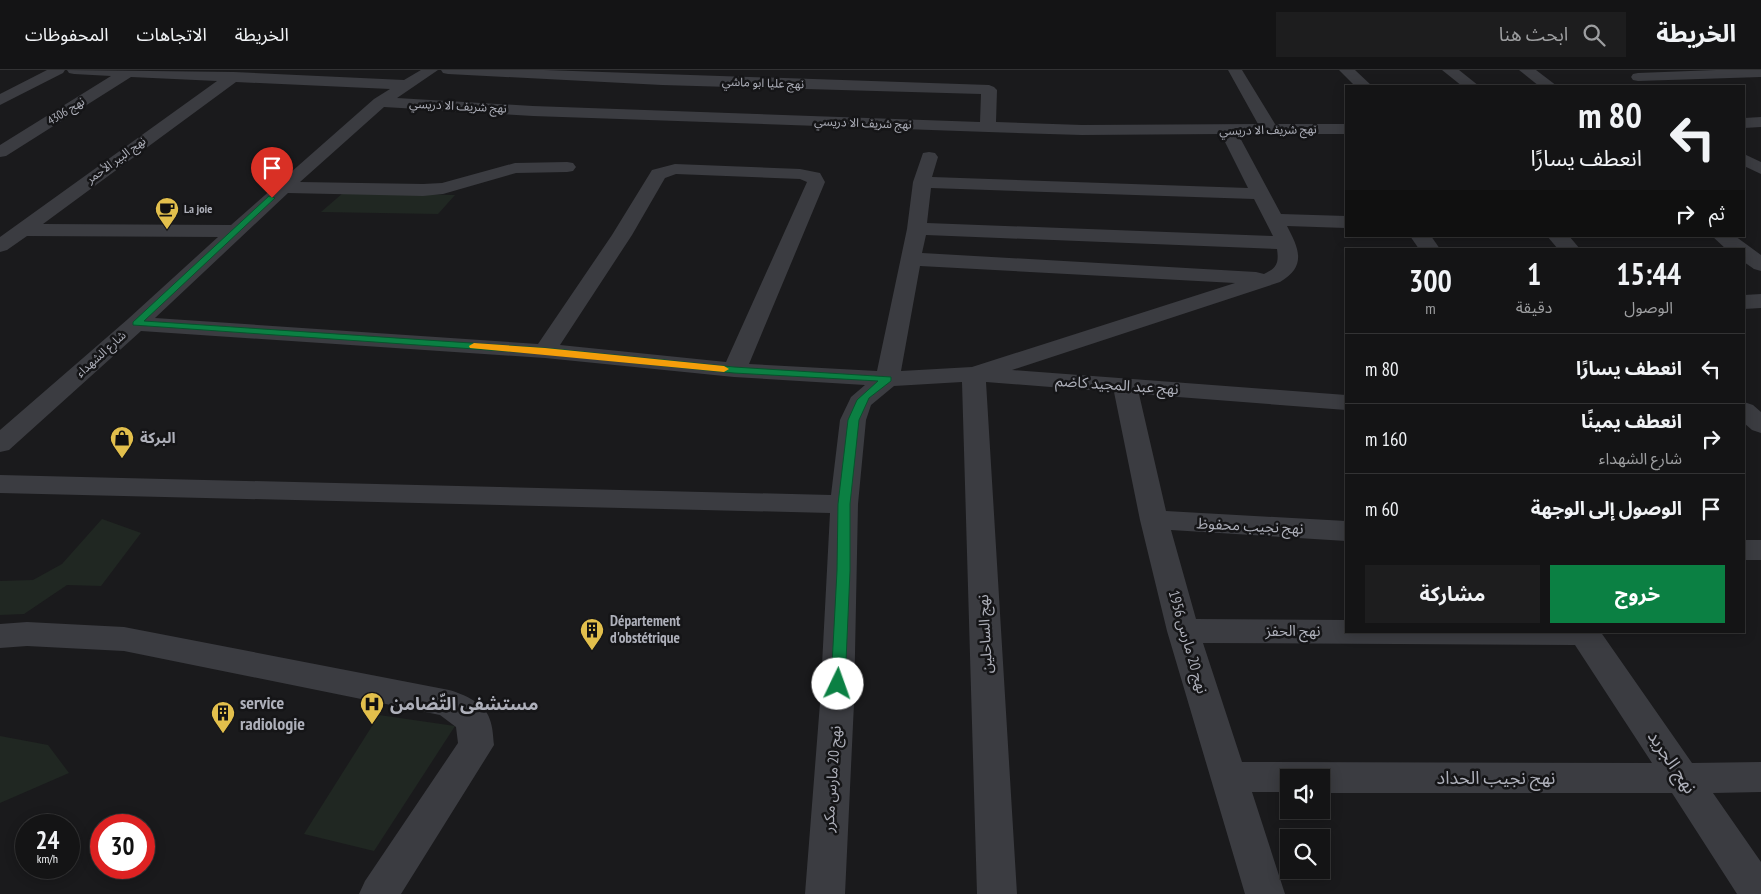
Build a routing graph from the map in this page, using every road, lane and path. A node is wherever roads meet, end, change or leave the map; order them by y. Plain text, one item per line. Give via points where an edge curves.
1 (58, 70) edge
2 (74, 70) edge
3 (431, 70) edge
4 (448, 70) edge
5 (812, 70) edge
6 (917, 70) edge
7 (1235, 70) edge
8 (1346, 70) edge
9 (1448, 70) edge
10 (1526, 70) edge
11 (130, 71) edge
12 (564, 72) edge
13 (1716, 72) edge
14 (1761, 73) edge
15 (1632, 74) edge
16 (666, 75) edge
17 (234, 76) junction
18 (803, 84) junction
19 (405, 85) junction
20 (1363, 85) edge
21 (1470, 85) edge
22 (1548, 85) edge
23 (1652, 85) edge
24 (911, 88) junction
25 (0, 100) edge
26 (380, 102) junction
27 (1761, 122) edge
28 (1745, 123) edge
29 (988, 127) junction
30 (1270, 130) junction
31 (1345, 130) edge
32 (1228, 131) junction
33 (0, 152) edge
34 (929, 157) dead end
35 (1745, 160) edge
36 (567, 167) dead end
37 (1761, 169) edge
38 (922, 182) junction
39 (283, 187) junction
40 (1260, 194) junction
41 (1273, 220) junction
42 (1345, 222) edge
43 (917, 229) junction
44 (21, 230) junction
45 (236, 232) junction
46 (1421, 237) edge
47 (1558, 237) edge
48 (1723, 237) edge
49 (1286, 243) junction
50 (0, 246) edge
51 (1429, 248) edge
52 (1569, 248) edge
53 (1738, 248) edge
54 (1745, 253) edge
55 (911, 259) junction
56 (1761, 265) edge
57 (1273, 278) junction
58 (1745, 302) edge
59 (1761, 302) edge
60 (136, 324) junction
61 (545, 351) junction
62 (734, 370) junction
63 (974, 374) junction
64 (888, 379) junction
65 (1125, 386) junction
66 (1345, 402) edge
67 (1745, 411) edge
68 (1761, 425) edge
69 (1745, 430) edge
70 (1761, 431) edge
71 (0, 444) edge
72 (0, 484) edge
73 (844, 504) junction
74 (1154, 520) junction
75 (1345, 531) edge
76 (1745, 550) edge
77 (1761, 550) edge
78 (1183, 631) junction
79 (1345, 631) edge
80 (1584, 633) edge
81 (0, 636) edge
82 (1761, 776) edge
83 (1230, 777) junction
84 (1683, 778) junction
85 (379, 894) edge
86 (825, 894) edge
87 (997, 894) edge
88 (1265, 894) edge
89 (1760, 894) edge

1 - 25 street
2 - 11 street
3 - 19 street, شارع الشهداء
4 - 12 street, نهج عليا ابو ماشي
5 - 18 street
6 - 24 street
7 - 30 street
8 - 20 street
9 - 21 street
10 - 22 street
11 - 17 street
11 - 33 street, نهج 4306
12 - 16 street, نهج عليا ابو ماشي
13 - 14 street
13 - 15 street
15 - 23 street
16 - 18 street, نهج عليا ابو ماشي
17 - 19 street
17 - 44 street, نهج البير الأحمر
18 - 24 street, نهج عليا ابو ماشي
19 - 26 street, شارع الشهداء
24 - 29 street, نهج عليا ابو ماشي via 989,90
26 - 29 street, نهج شريف الا دريسي
26 - 39 street, شارع الشهداء
27 - 28 street
29 - 32 street, نهج شريف الا دريسي
30 - 31 street, نهج شريف الا دريسي
30 - 32 street, نهج شريف الا دريسي
32 - 40 street
34 - 38 street
35 - 37 street
36 - 39 street via 515,168 443,188 422,190
38 - 40 street
38 - 43 street
39 - 45 street, شارع الشهداء
40 - 41 street
41 - 42 street
41 - 49 street
43 - 49 street
43 - 55 street
44 - 45 street
44 - 50 street, نهج البير الأحمر
45 - 60 street, شارع الشهداء
46 - 51 street
47 - 52 street
48 - 53 street
49 - 57 street via 1288,267
54 - 56 street
55 - 57 street
55 - 64 street
57 - 63 street
58 - 59 street
60 - 61 street, نهج عبد المجيد كاضم
60 - 71 street, شارع الشهداء
61 - 62 street, نهج عبد المجيد كاضم
61 - 62 street via 658,174 675,169 814,177 816,182
62 - 64 street, نهج عبد المجيد كاضم
63 - 64 street, نهج عبد المجيد كاضم
63 - 65 street, نهج عبد المجيد كاضم
63 - 87 street, نهج الساحلين
64 - 73 street, نهج 20 مارس مكرر via 860,402 853,420
65 - 66 street, نهج عبد المجيد كاضم
65 - 74 street, نهج 20 مارس 1956
67 - 68 street
69 - 70 street
72 - 73 street
73 - 86 street, نهج 20 مارس مكرر via 838,694
74 - 75 street, نهج نجيب محفوظ
74 - 78 street, نهج 20 مارس 1956
76 - 77 street
78 - 79 street, نهج الحفز
78 - 83 street, نهج 20 مارس 1956
80 - 84 street, نهج الجريد
81 - 85 street via 27,634 124,639 449,703 473,720 476,745
82 - 84 street, نهج نجيب الحداد
83 - 84 street, نهج نجيب الحداد
83 - 88 street, نهج 20 مارس 1956
84 - 89 street, نهج الجريد

